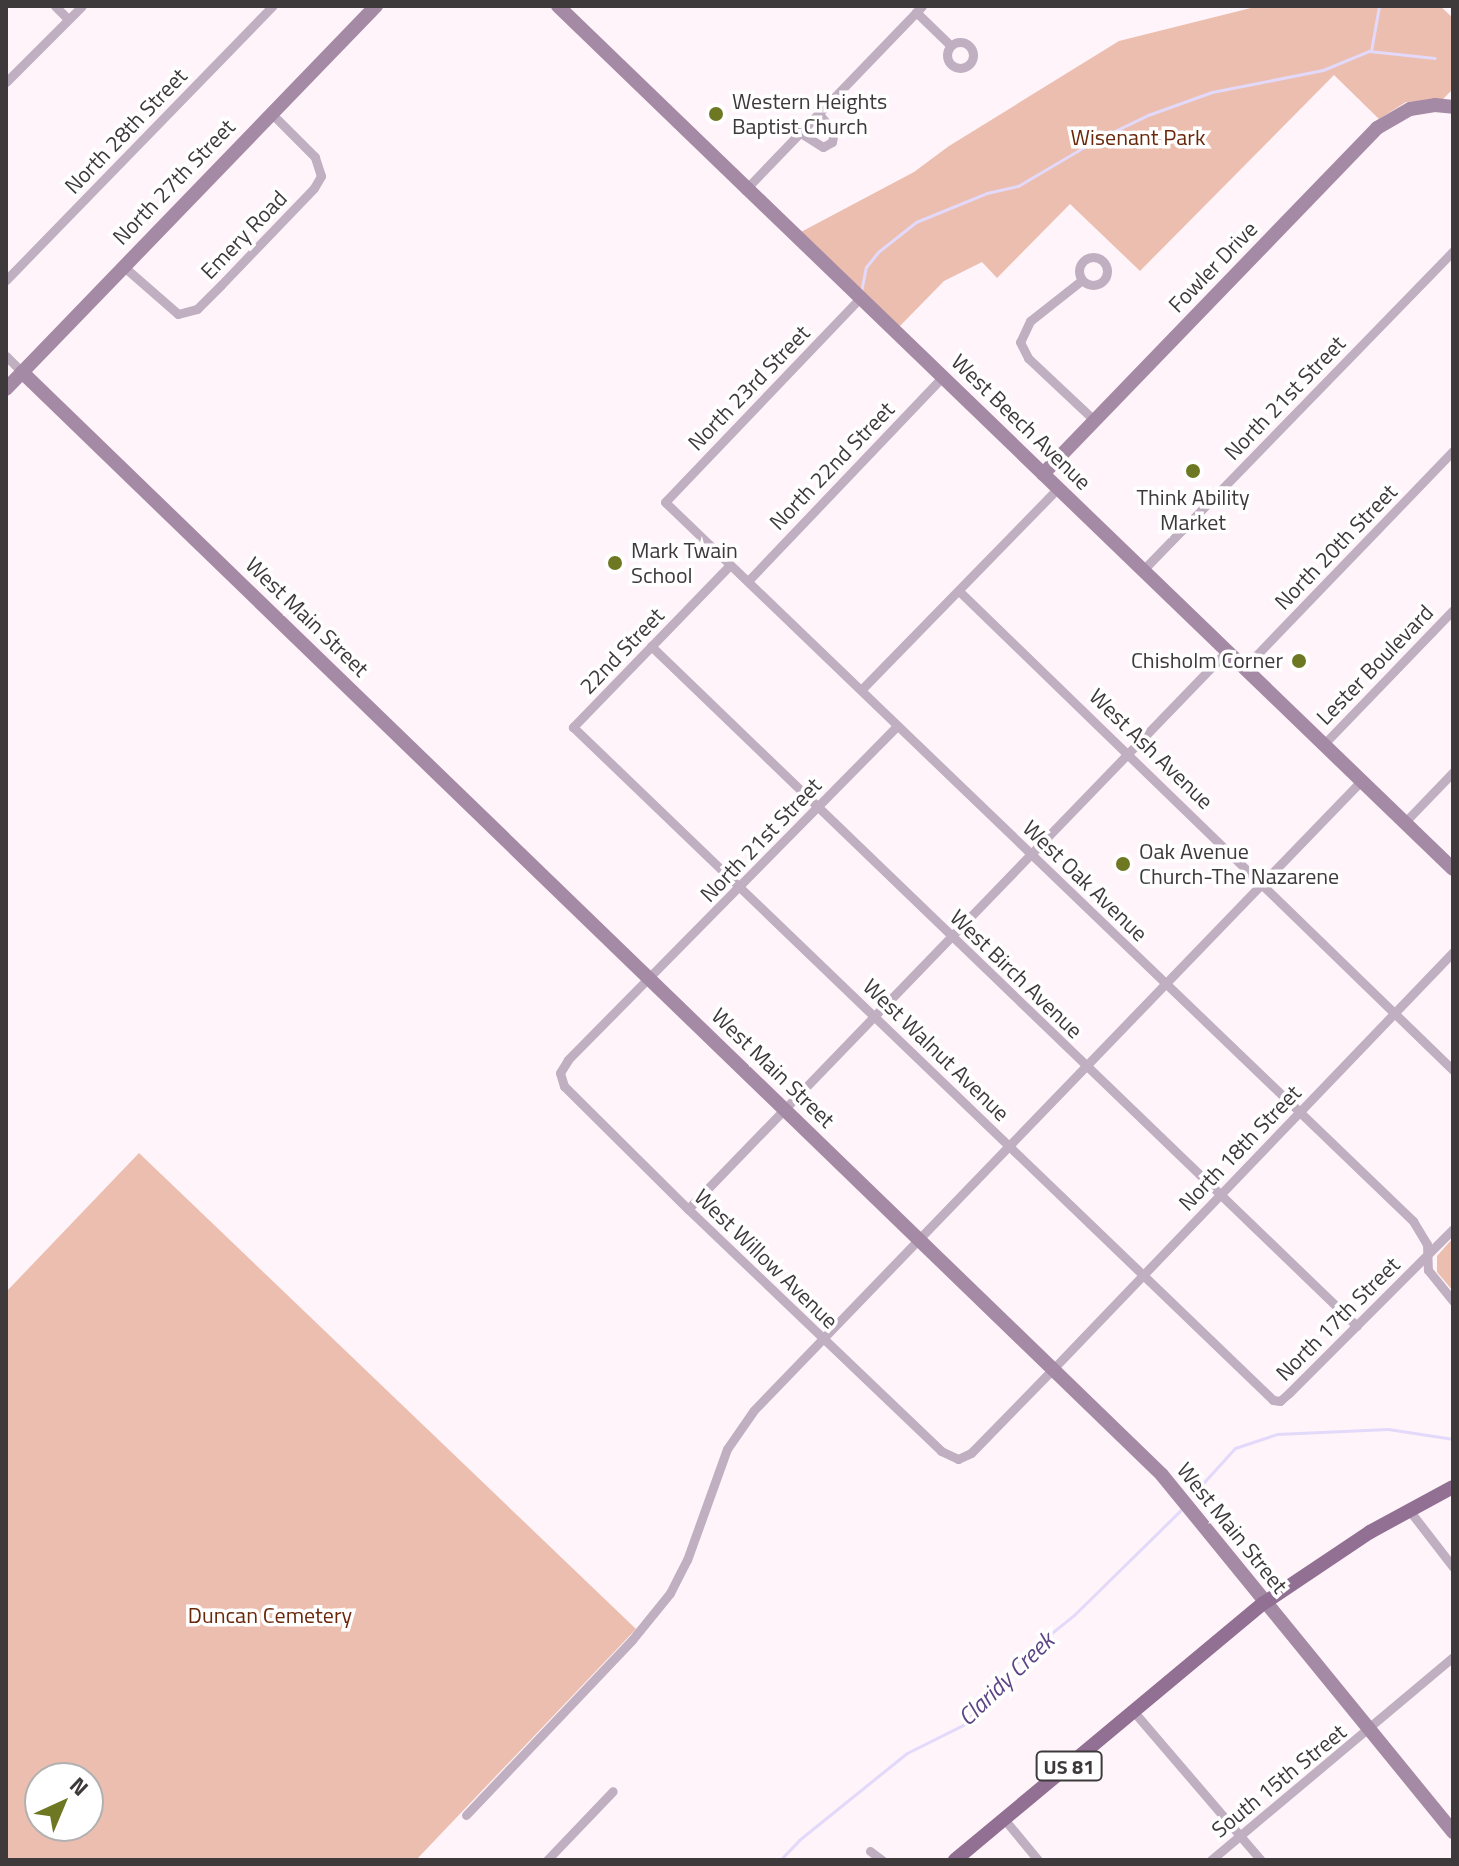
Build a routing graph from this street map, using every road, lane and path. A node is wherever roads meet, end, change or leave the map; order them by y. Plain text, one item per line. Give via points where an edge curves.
1 (55, 6) edge
2 (82, 6) edge
3 (272, 6) edge
4 (376, 6) edge
5 (558, 6) edge
6 (919, 9) edge
7 (68, 19) junction
8 (950, 45) dead end
9 (6, 82) edge
10 (1453, 107) edge
11 (271, 113) junction
12 (818, 113) junction
13 (799, 132) junction
14 (745, 190) junction
15 (1453, 251) edge
16 (123, 266) junction
17 (6, 280) edge
18 (1082, 280) dead end
19 (860, 298) junction
20 (6, 356) edge
21 (22, 372) junction
22 (942, 377) junction
23 (6, 389) edge
24 (1095, 421) junction
25 (1453, 451) edge
26 (1043, 474) junction
27 (1058, 488) junction
28 (665, 502) joint
29 (730, 565) junction
30 (1143, 570) junction
31 (748, 581) junction
32 (959, 591) junction
33 (1453, 610) edge
34 (651, 646) junction
35 (1227, 651) junction
36 (1244, 668) junction
37 (861, 690) junction
38 (897, 726) junction
39 (573, 727) joint
40 (1323, 745) junction
41 (1128, 752) junction
42 (1453, 772) edge
43 (1361, 781) junction
44 (818, 807) junction
45 (1404, 823) junction
46 (1031, 854) junction
47 (1453, 869) edge
48 (1262, 882) junction
49 (741, 887) junction
50 (952, 937) junction
51 (1453, 952) edge
52 (650, 979) junction
53 (1165, 982) junction
54 (1395, 1011) junction
55 (874, 1017) junction
56 (1085, 1066) junction
57 (1453, 1070) edge
58 (560, 1073) joint
59 (784, 1110) junction
60 (1299, 1113) junction
61 (1009, 1145) junction
62 (1221, 1194) junction
63 (688, 1209) junction
64 (1453, 1229) edge
65 (919, 1240) junction
66 (1426, 1257) junction
67 (1143, 1274) junction
68 (1453, 1301) edge
69 (1357, 1326) junction
70 (823, 1339) junction
71 (1053, 1369) junction
72 (1273, 1400) joint
73 (958, 1459) joint
74 (1453, 1487) edge
75 (1409, 1510) junction
76 (1453, 1567) edge
77 (1264, 1603) junction
78 (1453, 1657) edge
79 (1134, 1712) junction
80 (1369, 1730) junction
81 (613, 1791) dead end
82 (466, 1815) dead end
83 (1004, 1819) junction
84 (1453, 1832) edge
85 (1241, 1834) junction
86 (870, 1851) dead end
87 (547, 1860) edge
88 (882, 1860) edge
89 (955, 1860) edge
90 (1038, 1860) edge
91 (1211, 1860) edge
92 (1261, 1860) edge

1 - 7 street
2 - 7 street
3 - 17 street, North 28th Street
4 - 11 street, North 27th Street
5 - 14 street, West Beech Avenue
6 - 8 street
6 - 12 street
7 - 9 street
10 - 24 street, Fowler Drive via 1424,106 1393,116 1377,128
11 - 16 street, North 27th Street
11 - 16 street, Emery Road via 315,157 321,176 221,285 197,309 178,314
12 - 13 street
12 - 13 street via 834,132 832,142 823,147
13 - 14 street
14 - 19 street, West Beech Avenue
15 - 30 street, North 21st Street
16 - 21 street, North 27th Street
18 - 24 street via 1030,321 1020,342 1028,358
19 - 22 street, West Beech Avenue
19 - 28 street, North 23rd Street
20 - 21 street
21 - 23 street, North 27th Street
21 - 52 street, West Main Street
22 - 26 street, West Beech Avenue
22 - 31 street, North 22nd Street
24 - 26 street, Fowler Drive
25 - 36 street, North 20th Street
26 - 27 street, West Beech Avenue
27 - 30 street, West Beech Avenue
27 - 32 street
28 - 29 street, West Oak Avenue
29 - 31 street, West Oak Avenue
29 - 34 street, 22nd Street
30 - 35 street, West Beech Avenue
31 - 37 street, West Oak Avenue
32 - 37 street
32 - 41 street, West Ash Avenue
33 - 40 street, Lester Boulevard
34 - 39 street, 22nd Street
34 - 44 street, West Birch Avenue
35 - 36 street, West Beech Avenue
35 - 41 street
36 - 40 street, West Beech Avenue
37 - 38 street, West Oak Avenue
38 - 44 street, North 21st Street
38 - 46 street, West Oak Avenue
39 - 49 street, West Walnut Avenue
40 - 43 street, West Beech Avenue
41 - 46 street
41 - 48 street, West Ash Avenue
42 - 45 street
43 - 45 street, West Beech Avenue
43 - 48 street
44 - 49 street, North 21st Street
44 - 50 street, West Birch Avenue
45 - 47 street, West Beech Avenue
46 - 50 street
46 - 53 street, West Oak Avenue
48 - 53 street
48 - 54 street, West Ash Avenue
49 - 52 street, North 21st Street
49 - 55 street, West Walnut Avenue
50 - 55 street
50 - 56 street, West Birch Avenue
51 - 54 street, North 18th Street
52 - 58 street, North 21st Street
52 - 59 street, West Main Street
53 - 56 street
53 - 60 street, West Oak Avenue
54 - 57 street, West Ash Avenue
54 - 60 street, North 18th Street
55 - 59 street
55 - 61 street, West Walnut Avenue
56 - 61 street
56 - 62 street, West Birch Avenue
58 - 63 street, West Willow Avenue via 564,1086
59 - 63 street
59 - 65 street, West Main Street
60 - 62 street, North 18th Street
60 - 66 street, West Oak Avenue via 1413,1221 1427,1244
61 - 65 street
61 - 67 street, West Walnut Avenue
62 - 67 street, North 18th Street
62 - 69 street, West Birch Avenue
63 - 70 street, West Willow Avenue
64 - 66 street, North 17th Street
65 - 70 street
65 - 71 street, West Main Street
66 - 68 street, West Oak Avenue via 1428,1270
66 - 69 street, North 17th Street
67 - 71 street, North 18th Street
67 - 72 street, West Walnut Avenue
69 - 72 street, North 17th Street via 1280,1401
70 - 73 street, West Willow Avenue via 941,1451
70 - 82 street via 737,1430 670,1593
71 - 73 street, North 18th Street via 971,1453
71 - 77 street, West Main Street via 1162,1475
74 - 75 main road, US 81
75 - 76 street
75 - 77 main road, US 81
77 - 79 main road, US 81
77 - 80 street, West Main Street
78 - 80 street, South 15th Street
79 - 83 main road, US 81
79 - 85 street
80 - 84 street, West Main Street
80 - 85 street, South 15th Street
81 - 87 street
83 - 89 main road, US 81
83 - 90 street
85 - 91 street, South 15th Street
85 - 92 street
86 - 88 street

